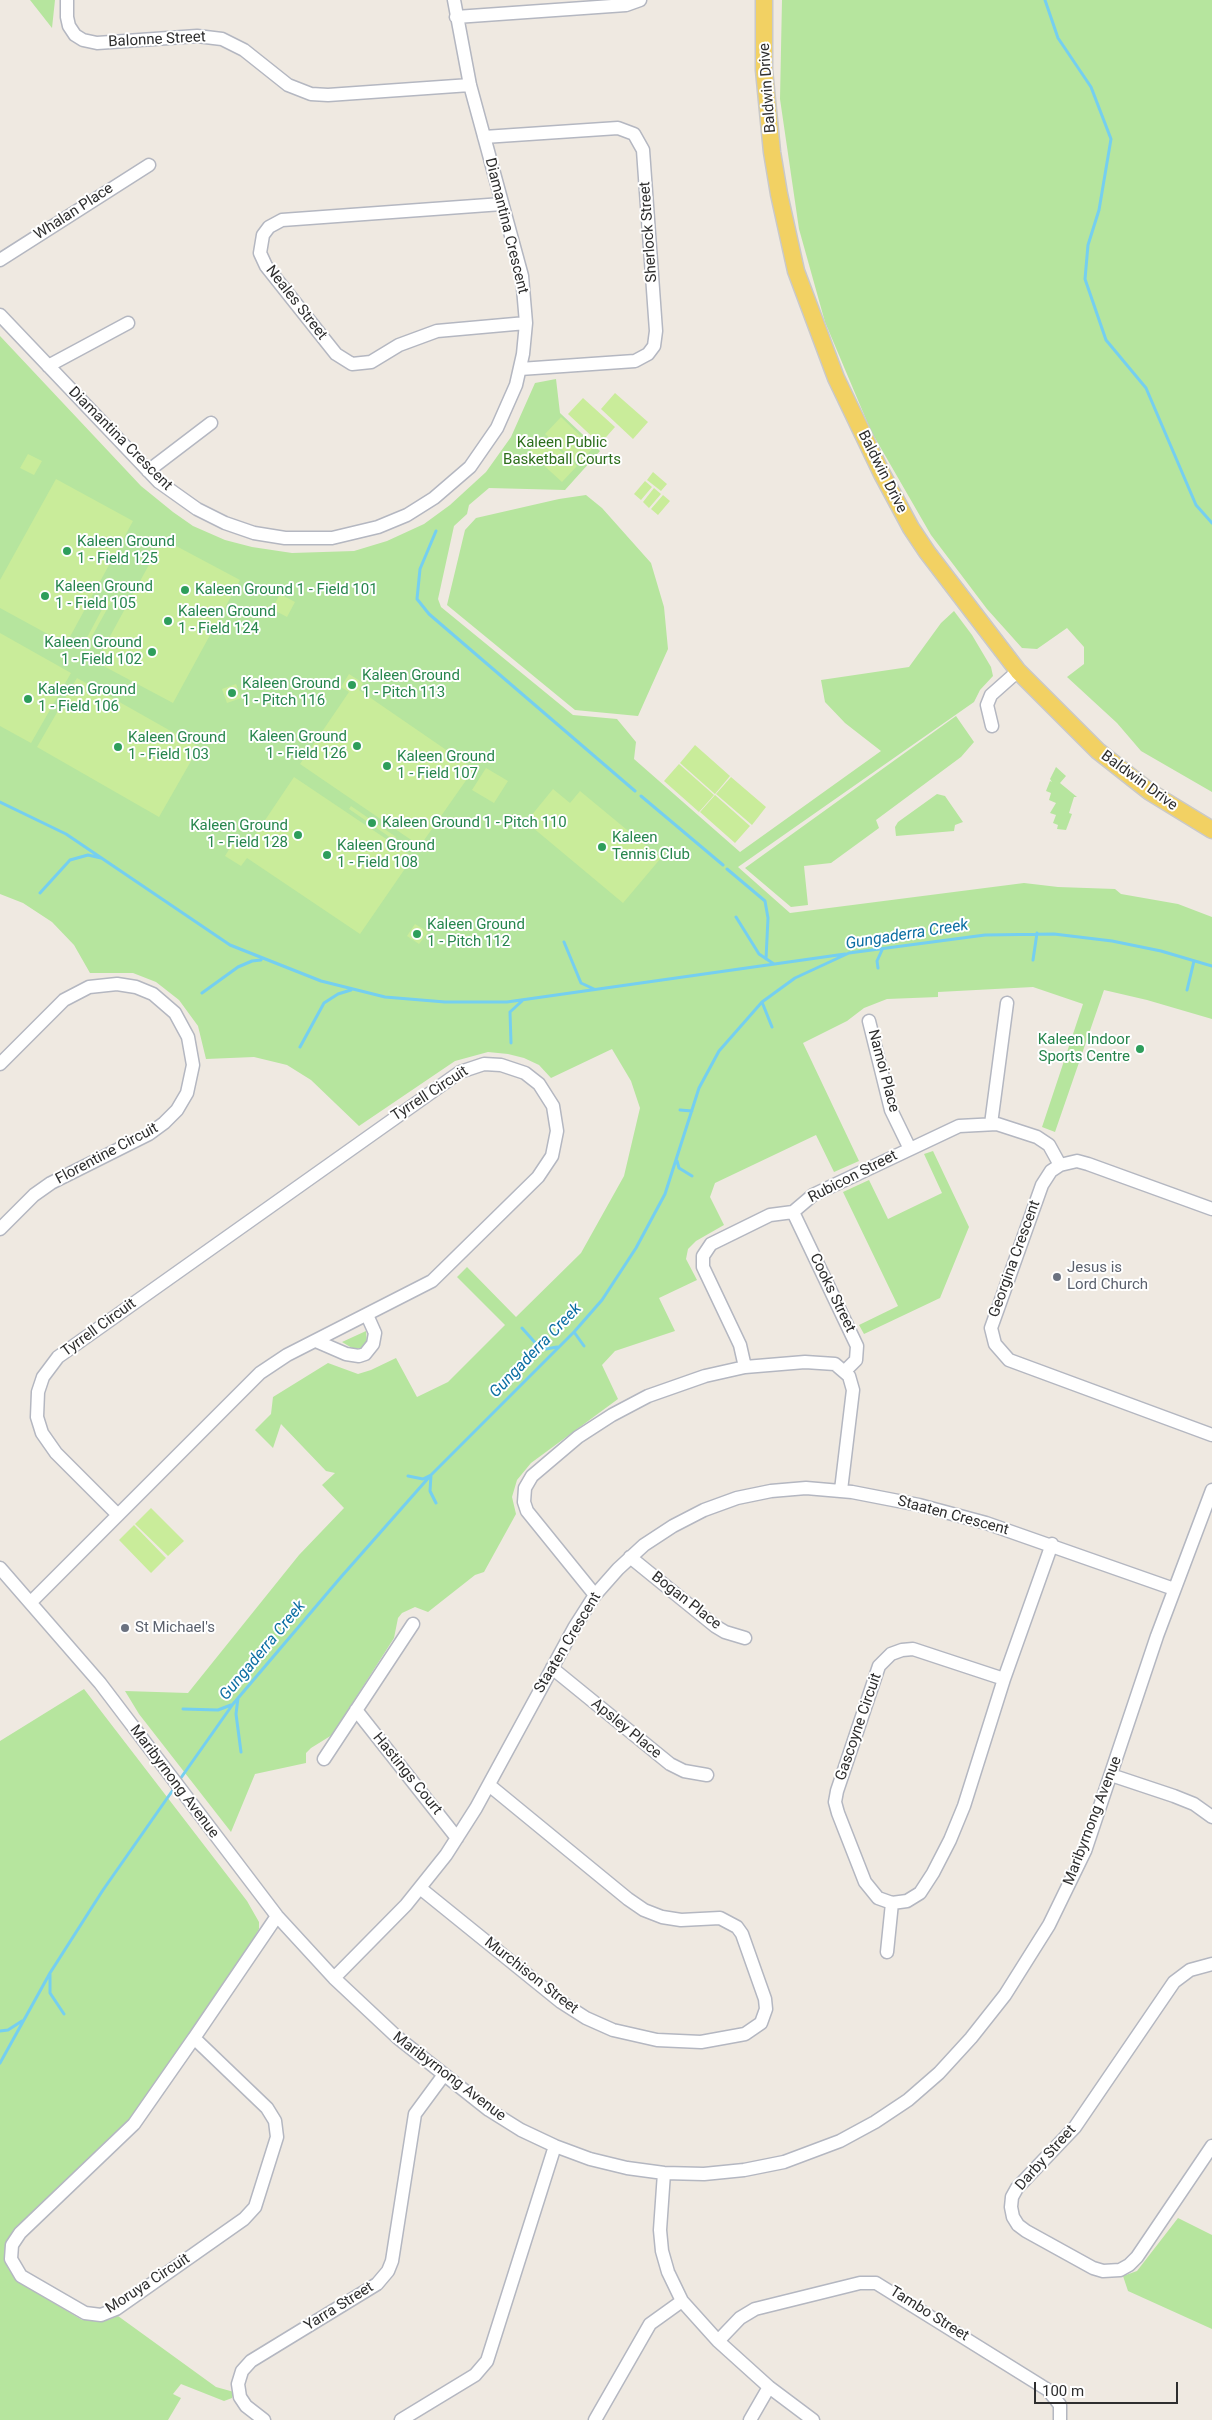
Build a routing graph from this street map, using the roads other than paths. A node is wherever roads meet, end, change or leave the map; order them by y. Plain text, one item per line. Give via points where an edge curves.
1 (68, 0) edge
2 (454, 0) edge
3 (640, 0) edge
4 (764, 0) edge
5 (456, 17) junction
6 (470, 85) junction
7 (484, 137) junction
8 (149, 165) dead end
9 (502, 204) junction
10 (0, 260) edge
11 (0, 315) edge
12 (128, 323) dead end
13 (526, 323) junction
14 (48, 366) junction
15 (520, 369) junction
16 (211, 423) dead end
17 (148, 471) junction
18 (1018, 671) junction
19 (992, 726) dead end
20 (1212, 830) edge
21 (1007, 1003) dead end
22 (869, 1021) dead end
23 (0, 1064) edge
24 (991, 1124) junction
25 (910, 1148) junction
26 (1060, 1165) junction
27 (1212, 1209) edge
28 (793, 1212) junction
29 (0, 1229) edge
30 (367, 1315) junction
31 (316, 1341) junction
32 (745, 1367) junction
33 (845, 1371) junction
34 (1212, 1435) edge
35 (841, 1490) junction
36 (1212, 1490) edge
37 (118, 1515) junction
38 (1052, 1544) junction
39 (630, 1557) junction
40 (0, 1568) edge
41 (1174, 1589) junction
42 (595, 1595) junction
43 (31, 1602) junction
44 (413, 1624) dead end
45 (745, 1638) dead end
46 (552, 1668) junction
47 (1004, 1679) junction
48 (356, 1710) junction
49 (324, 1758) dead end
50 (707, 1775) dead end
51 (1111, 1775) junction
52 (489, 1785) junction
53 (1212, 1817) edge
54 (457, 1838) junction
55 (420, 1888) junction
56 (892, 1903) junction
57 (277, 1916) junction
58 (887, 1952) dead end
59 (1212, 1964) edge
60 (334, 1978) junction
61 (194, 2038) junction
62 (443, 2076) junction
63 (555, 2146) junction
64 (1212, 2146) edge
65 (664, 2173) junction
66 (682, 2301) junction
67 (718, 2341) junction
68 (769, 2387) junction
69 (264, 2420) edge
70 (401, 2420) edge
71 (594, 2420) edge
72 (750, 2420) edge
73 (813, 2420) edge
74 (1060, 2420) edge

1 - 6 street, Balonne Street via 68,22 72,31 83,40 98,43 205,36 222,39 237,46 288,85 311,94
2 - 5 street, Diamantina Crescent
3 - 5 street via 626,5
4 - 18 main road, Baldwin Drive via 764,70 780,201 796,271 836,378 911,528
5 - 6 street, Diamantina Crescent
6 - 7 street, Diamantina Crescent
7 - 9 street, Diamantina Crescent
7 - 15 street, Sherlock Street via 618,128 634,134 643,150 656,331 654,346 648,354 635,361
8 - 10 street, Whalan Place
9 - 13 street, Diamantina Crescent via 522,276
9 - 13 street, Neales Street via 282,220 266,230 261,239 260,253 266,266 336,354 352,364 371,362 399,345 437,331
11 - 14 street, Diamantina Crescent
12 - 14 street
13 - 15 street, Diamantina Crescent
14 - 17 street, Diamantina Crescent
15 - 17 street, Diamantina Crescent via 511,400 497,428 464,472 421,507 363,532 332,538 300,539 254,533 197,510
16 - 17 street
18 - 19 street via 991,695 987,704
18 - 20 main road, Baldwin Drive via 1098,752 1150,792
21 - 24 street
22 - 25 street, Namoi Place via 890,1106
23 - 29 street, Florentine Circuit via 64,1000 89,987 117,984 153,994 175,1013 188,1037 192,1065 186,1093 164,1124 51,1183
24 - 25 street, Rubicon Street via 954,1128
24 - 26 street, Rubicon Street via 1009,1126 1042,1139 1052,1149
25 - 28 street, Rubicon Street via 813,1195
26 - 27 street via 1088,1164
26 - 34 street, Georgina Crescent via 1044,1180 1029,1220 992,1322 995,1344 1014,1362
28 - 32 street, Rubicon Street via 770,1215 714,1242 703,1256 704,1271 740,1345
28 - 33 street, Cooks Street via 857,1346 856,1360
30 - 31 street, Tyrrell Circuit
30 - 31 street via 375,1338 365,1354 346,1354
30 - 37 street, Tyrrell Circuit via 440,1274 548,1164 556,1139 555,1114 544,1091 525,1073 505,1065 484,1064 452,1076 52,1363 40,1384 36,1400 42,1433 56,1453
31 - 37 street, Tyrrell Circuit via 260,1373
32 - 33 street via 826,1362
32 - 42 street via 686,1382 630,1405 578,1437 529,1479 524,1492 527,1511
33 - 35 street via 853,1390
35 - 38 street, Staaten Crescent via 953,1513
35 - 39 street, Staaten Crescent via 771,1491 720,1503 673,1526
36 - 41 street, Maribyrnong Avenue
37 - 43 street, Tyrrell Circuit
38 - 41 street, Staaten Crescent
38 - 47 street
39 - 42 street, Staaten Crescent
39 - 45 street, Bogan Place via 715,1626
40 - 43 street, Maribyrnong Avenue
41 - 51 street, Maribyrnong Avenue
42 - 46 street, Staaten Crescent
43 - 57 street, Maribyrnong Avenue via 100,1684
44 - 48 street
46 - 50 street, Apsley Place via 670,1764 684,1771
46 - 52 street, Staaten Crescent
47 - 56 street via 964,1806 946,1849 920,1892 907,1901
47 - 56 street, Gascoyne Circuit via 913,1649 891,1654 879,1666 835,1802 867,1887 878,1898
48 - 49 street
48 - 54 street, Hastings Court
51 - 53 street via 1194,1804
51 - 65 street, Maribyrnong Avenue via 1085,1851 1040,1941 988,2017 953,2059 924,2087 875,2122 803,2156 724,2172
52 - 54 street, Staaten Crescent
52 - 55 street, Murchison Street via 644,1910 681,1920 720,1918 737,1926 765,1999 766,2009 761,2023 745,2034 701,2042 657,2040 613,2030 561,2002
54 - 55 street, Staaten Crescent
55 - 60 street, Staaten Crescent
56 - 58 street
57 - 60 street, Maribyrnong Avenue
57 - 61 street, Moruya Circuit
59 - 64 street, Darby Street via 1190,1970 1174,1982 1081,2119 1017,2188 1012,2197 1013,2217 1026,2231 1093,2268 1120,2270 1137,2257
60 - 62 street, Maribyrnong Avenue
61 - 61 street, Moruya Circuit via 134,2124 20,2233 12,2245 11,2259 21,2276 85,2313 101,2315 116,2309 244,2219 255,2206 276,2137 275,2121 267,2108
62 - 63 street, Maribyrnong Avenue via 505,2120
62 - 69 street, Yarra Street via 415,2114 392,2261 385,2276 252,2361 242,2371 238,2384 240,2397
63 - 65 street, Maribyrnong Avenue via 609,2164
63 - 70 street via 485,2365 475,2375
65 - 66 street via 660,2230 662,2251
66 - 67 street
66 - 71 street via 650,2324
67 - 68 street
67 - 74 street, Tambo Street via 740,2318 756,2309 860,2283 876,2283 1048,2390 1060,2405
68 - 72 street
68 - 73 street

